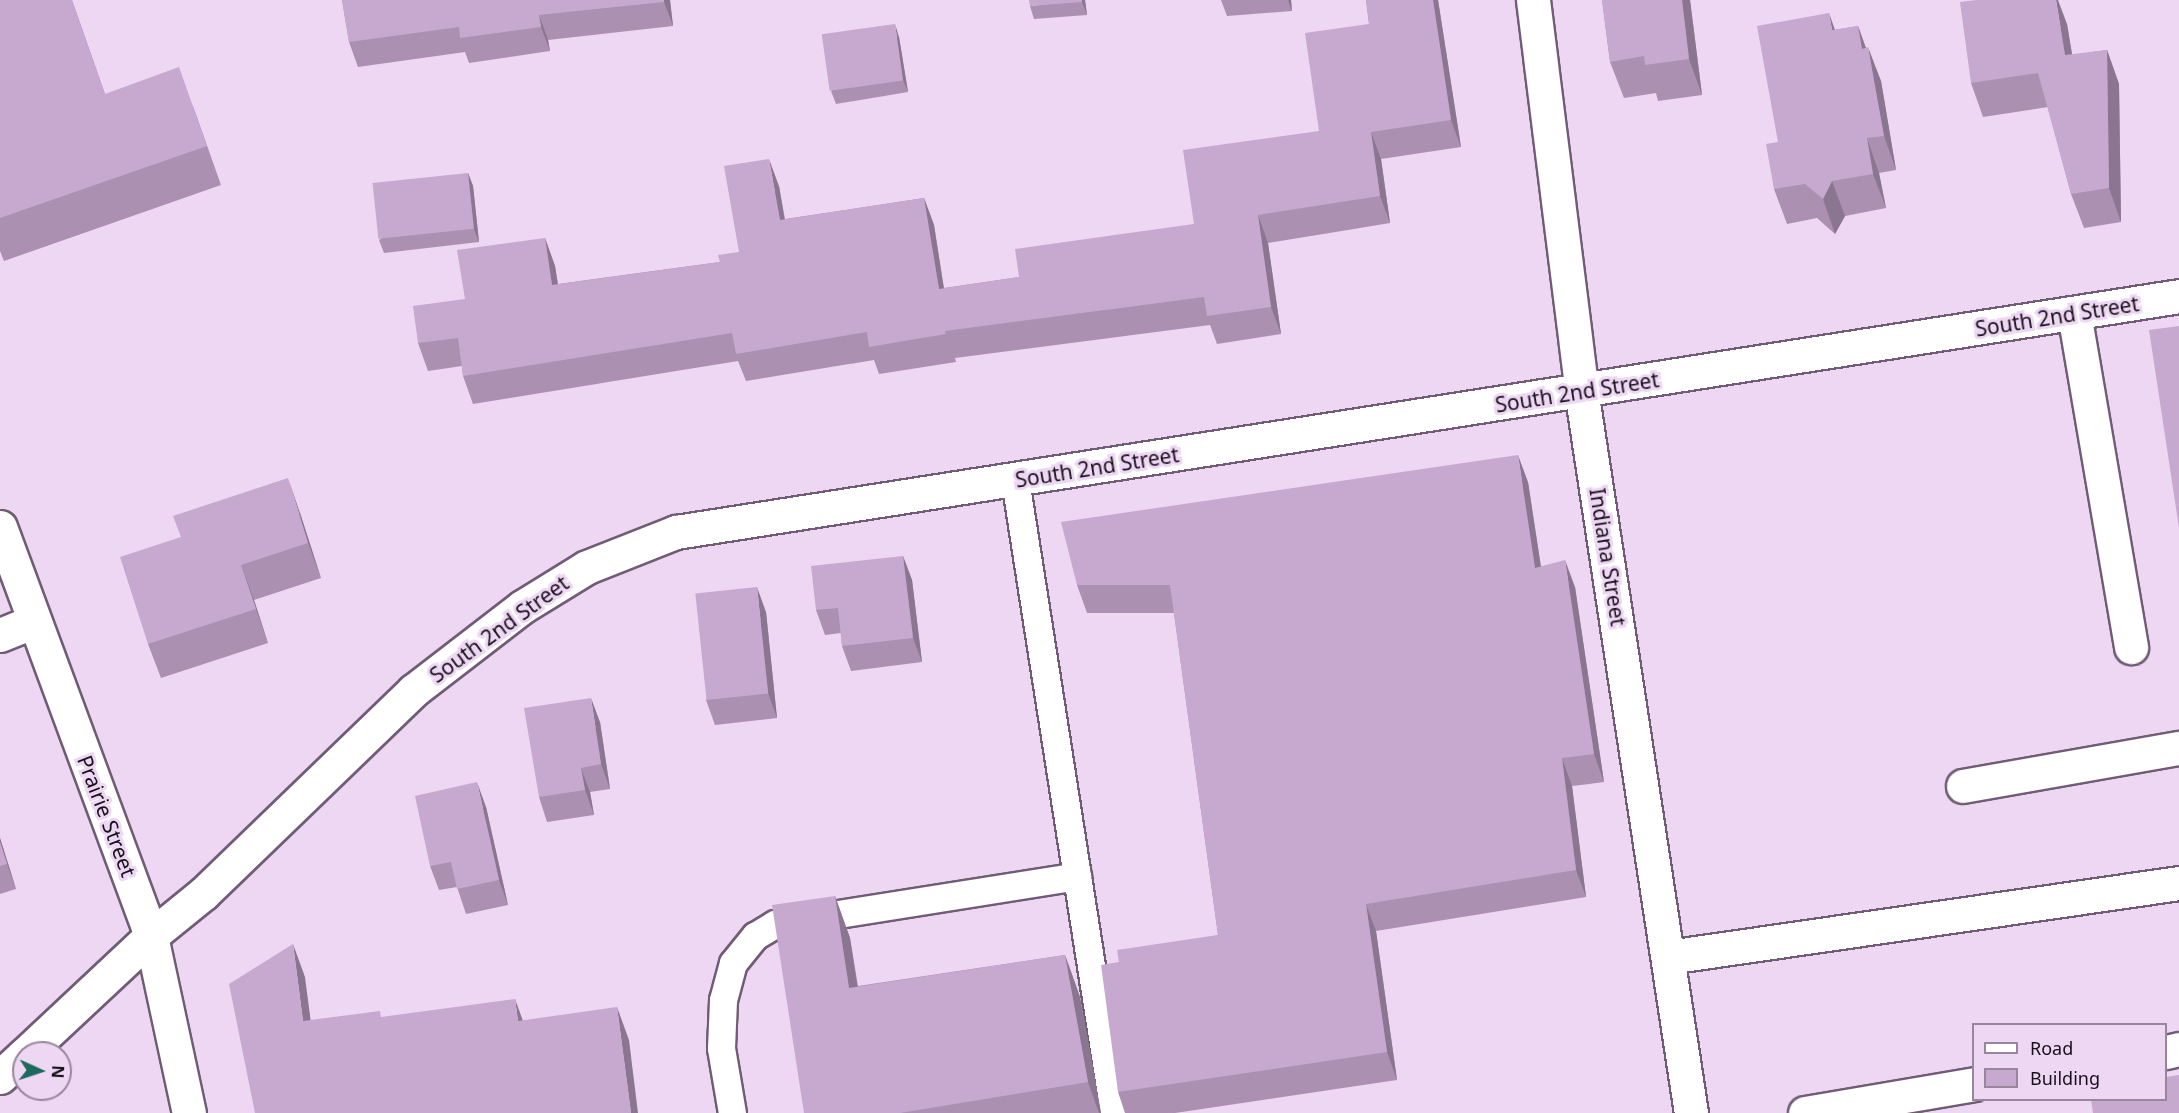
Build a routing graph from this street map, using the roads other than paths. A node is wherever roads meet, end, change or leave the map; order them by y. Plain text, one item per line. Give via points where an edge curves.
1 (1533, 0) edge
2 (2179, 296) edge
3 (2074, 313) junction
4 (1582, 391) junction
5 (1015, 480) junction
6 (0, 526) edge
7 (33, 622) junction
8 (0, 635) edge
9 (2131, 647) dead end
10 (2179, 748) edge
11 (1963, 786) dead end
12 (1077, 876) junction
13 (2179, 883) edge
14 (151, 936) junction
15 (1668, 957) junction
16 (39, 1041) edge
17 (12, 1066) edge
18 (0, 1077) edge
19 (1972, 1084) edge
20 (189, 1113) edge
21 (732, 1113) edge
22 (1114, 1113) edge
23 (1691, 1113) edge
24 (1805, 1113) edge

1 - 4 street, Indiana Street
2 - 3 street, South 2nd Street
3 - 4 street, South 2nd Street
3 - 9 street
4 - 5 street, South 2nd Street
4 - 15 street, Indiana Street
5 - 12 lane
5 - 14 street, South 2nd Street via 676,532 587,567 522,607 413,691 204,893
6 - 7 street, Prairie Street
7 - 8 street
7 - 14 street, Prairie Street
10 - 11 street
12 - 21 lane via 776,924 755,936 733,963 723,1000 722,1048
12 - 22 lane
13 - 15 street
14 - 16 street, South 2nd Street
14 - 20 street, Prairie Street
15 - 23 street, Indiana Street
17 - 18 street, South 2nd Street
19 - 24 street

